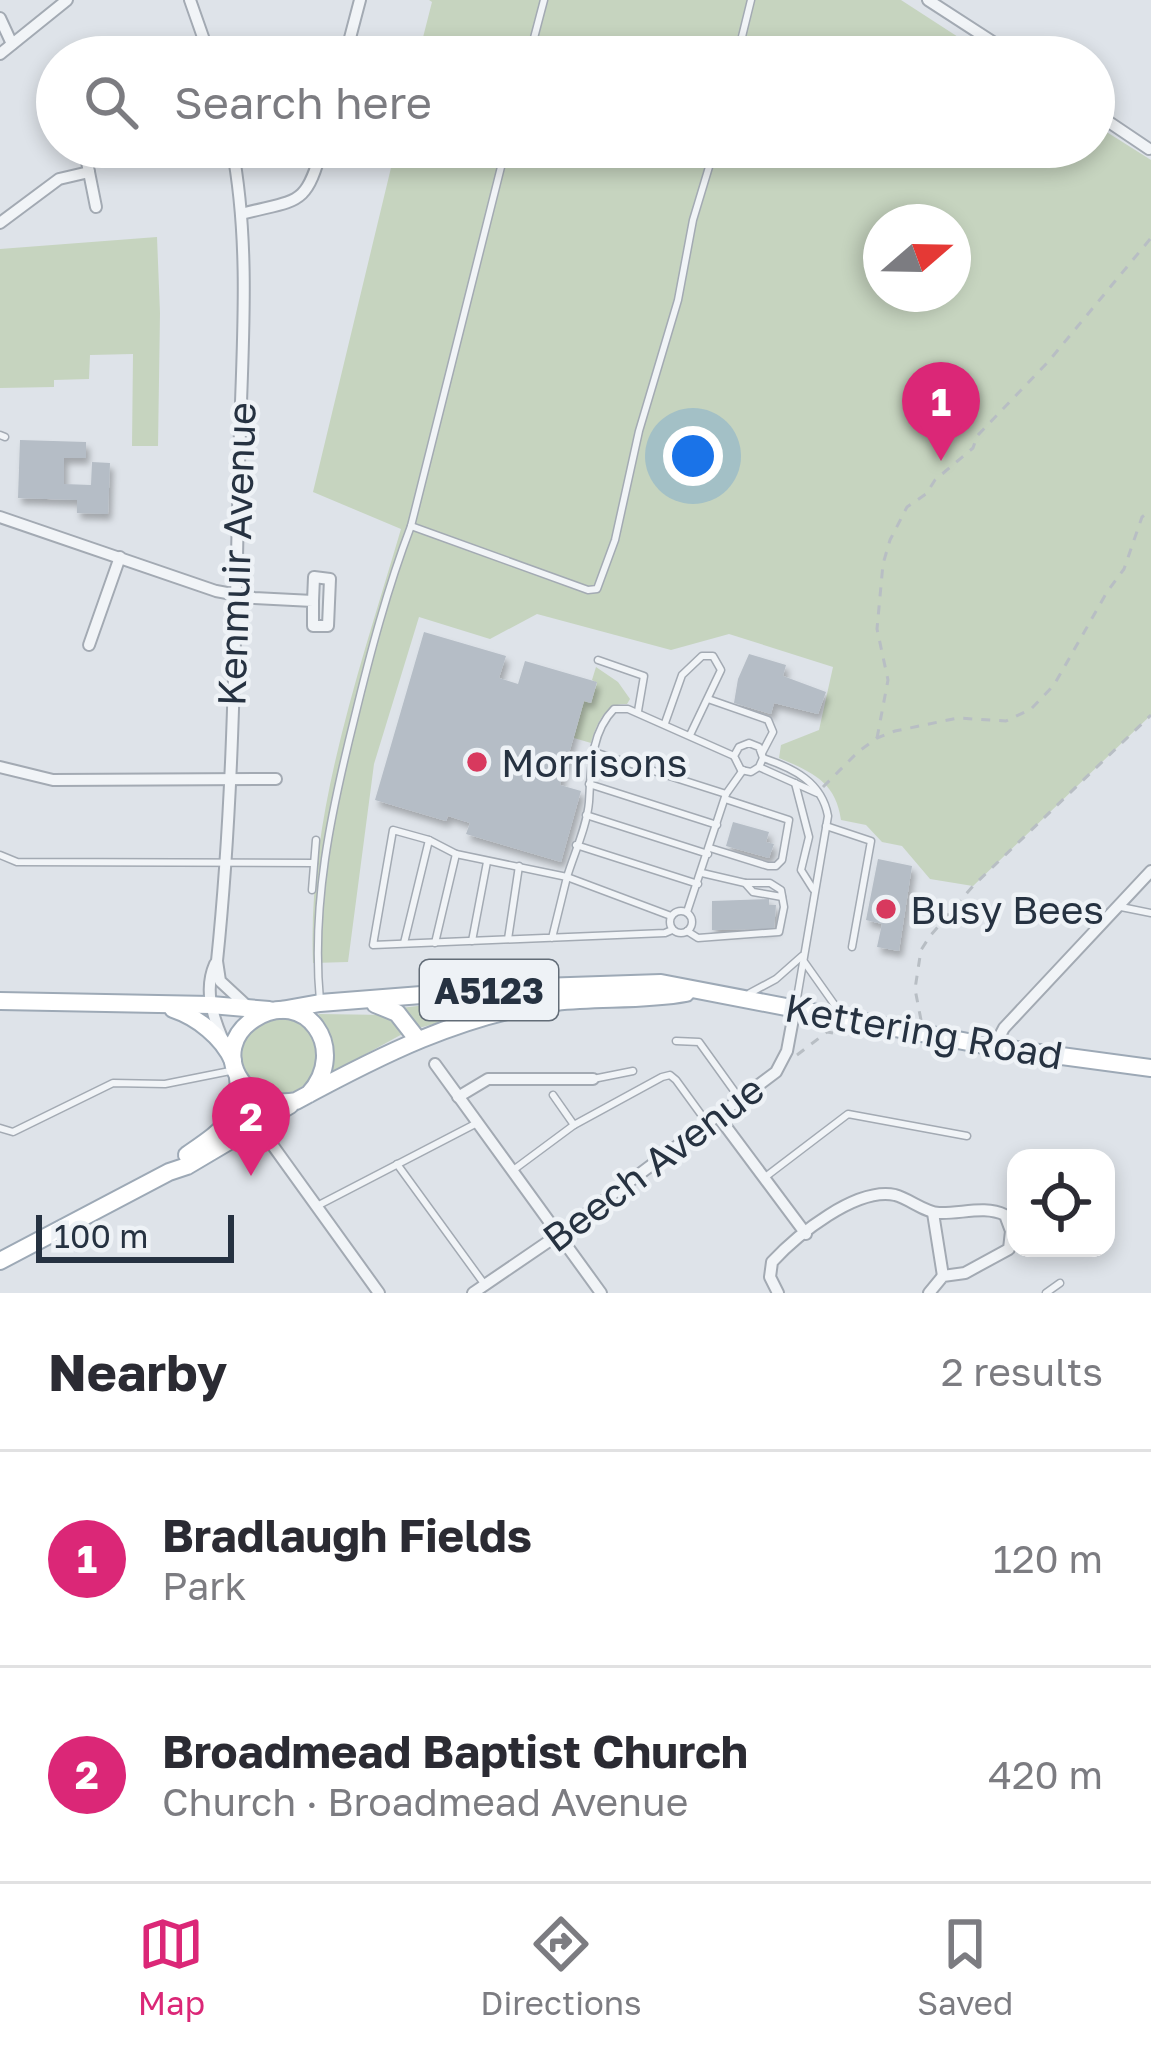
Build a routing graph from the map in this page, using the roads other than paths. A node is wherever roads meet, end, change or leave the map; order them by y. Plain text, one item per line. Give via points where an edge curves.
1 (67, 0) edge
2 (190, 0) edge
3 (360, 0) edge
4 (544, 0) edge
5 (751, 0) edge
6 (928, 0) edge
7 (0, 18) edge
8 (203, 36) edge
9 (351, 36) edge
10 (535, 36) edge
11 (742, 36) edge
12 (984, 36) edge
13 (12, 44) junction
14 (0, 54) edge
15 (1115, 126) edge
16 (1149, 149) edge
17 (88, 168) edge
18 (235, 168) edge
19 (316, 168) edge
20 (501, 168) edge
21 (709, 168) edge
22 (89, 172) junction
23 (96, 207) dead end
24 (241, 214) junction
25 (0, 223) edge
26 (1, 521) edge
27 (411, 526) junction
28 (120, 557) junction
29 (236, 595) junction
30 (313, 601) dead end
31 (89, 645) dead end
32 (598, 660) dead end
33 (708, 699) junction
34 (638, 711) junction
35 (665, 723) junction
36 (690, 735) junction
37 (595, 752) junction
38 (763, 756) junction
39 (734, 757) junction
40 (0, 767) edge
41 (759, 767) junction
42 (743, 770) junction
43 (228, 779) junction
44 (276, 779) dead end
45 (588, 784) junction
46 (795, 784) junction
47 (818, 793) junction
48 (726, 797) junction
49 (585, 815) junction
50 (717, 825) junction
51 (826, 826) junction
52 (316, 840) dead end
53 (430, 840) junction
54 (576, 845) junction
55 (709, 851) junction
56 (456, 854) junction
57 (0, 855) edge
58 (487, 862) junction
59 (224, 863) junction
60 (314, 863) junction
61 (519, 866) junction
62 (1151, 871) edge
63 (703, 873) junction
64 (566, 878) junction
65 (699, 885) junction
66 (312, 890) dead end
67 (815, 892) junction
68 (1118, 907) junction
69 (687, 912) junction
70 (1151, 913) edge
71 (671, 916) junction
72 (673, 930) junction
73 (687, 932) junction
74 (552, 938) junction
75 (508, 939) junction
76 (472, 941) junction
77 (435, 943) junction
78 (404, 944) junction
79 (852, 947) dead end
80 (804, 957) junction
81 (217, 961) junction
82 (697, 991) junction
83 (741, 998) junction
84 (0, 1001) edge
85 (368, 1002) junction
86 (320, 1003) junction
87 (160, 1004) junction
88 (211, 1005) junction
89 (248, 1007) junction
90 (795, 1008) junction
91 (276, 1011) junction
92 (848, 1027) junction
93 (418, 1040) junction
94 (676, 1041) dead end
95 (994, 1047) junction
96 (435, 1064) dead end
97 (1151, 1068) edge
98 (235, 1070) junction
99 (633, 1071) dead end
100 (593, 1079) joint
101 (553, 1095) dead end
102 (458, 1096) junction
103 (303, 1098) junction
104 (740, 1100) junction
105 (713, 1120) junction
106 (477, 1124) junction
107 (258, 1125) junction
108 (574, 1125) junction
109 (0, 1128) edge
110 (967, 1136) dead end
111 (397, 1164) junction
112 (512, 1171) junction
113 (169, 1172) junction
114 (764, 1178) junction
115 (316, 1206) junction
116 (933, 1213) junction
117 (806, 1234) junction
118 (558, 1235) junction
119 (4, 1253) edge
120 (944, 1276) junction
121 (1060, 1283) dead end
122 (479, 1289) edge
123 (380, 1293) edge
124 (601, 1293) edge
125 (778, 1293) edge
126 (929, 1293) edge
127 (1046, 1293) edge

1 - 13 street
2 - 8 street
3 - 9 street
4 - 10 lane
5 - 11 lane
6 - 12 street
7 - 13 street
13 - 14 street
15 - 16 street
17 - 22 street
18 - 24 street, Kenmuir Avenue
19 - 24 street via 302,196
20 - 27 lane
21 - 27 lane via 597,589
22 - 23 street
22 - 25 street via 48,186
24 - 29 street, Kenmuir Avenue
26 - 28 street
27 - 86 lane via 376,634 329,835
28 - 29 street
28 - 31 street
29 - 30 street
29 - 43 street, Kenmuir Avenue
32 - 34 lane via 644,676
33 - 35 lane via 720,662 702,656 682,675
33 - 36 lane
33 - 38 lane via 768,720 773,732
34 - 35 lane
34 - 37 lane via 605,718
35 - 36 lane
36 - 39 lane
37 - 45 lane
37 - 48 lane
38 - 39 lane via 749,743
38 - 41 lane
38 - 47 lane via 810,780
39 - 42 lane
40 - 43 street via 52,780
41 - 42 lane
41 - 46 lane
42 - 48 lane
43 - 44 street
43 - 59 street, Kenmuir Avenue
45 - 49 lane
45 - 50 lane
46 - 47 lane
46 - 67 lane via 809,837 801,870
47 - 51 lane
48 - 50 lane
48 - 55 lane via 789,820 782,860 776,866
49 - 54 lane
49 - 55 lane
50 - 55 lane
51 - 67 lane
51 - 79 lane via 871,841
52 - 60 lane
53 - 56 lane
53 - 78 lane
53 - 78 lane via 393,830 373,945
54 - 64 lane
54 - 65 lane
55 - 63 lane
56 - 58 lane
56 - 77 lane
57 - 59 lane via 17,862
58 - 61 lane
58 - 76 lane
59 - 60 lane
59 - 81 street, Kenmuir Avenue
60 - 66 lane
61 - 64 lane
61 - 75 lane
62 - 68 street
63 - 65 lane
63 - 73 lane via 782,897 778,932
64 - 71 lane
64 - 74 lane
65 - 69 lane
67 - 80 lane
68 - 70 lane
68 - 95 street
69 - 71 lane
69 - 73 lane
71 - 72 lane
72 - 73 lane
72 - 74 lane
74 - 75 lane
75 - 76 lane
76 - 77 lane
77 - 78 lane
80 - 83 lane
80 - 90 lane
80 - 92 lane
81 - 88 street, Kenmuir Avenue
81 - 89 street via 220,981
82 - 83 main road, Kettering Road / A5123
82 - 85 main road, Kettering Road / A5123 via 617,983
82 - 93 main road, Kettering Road / A5123 via 524,1008
83 - 90 main road, Kettering Road / A5123
84 - 87 main road, Kettering Road / A5123
85 - 86 main road, Kettering Road / A5123
85 - 93 main road via 398,1013
86 - 91 main road, Kettering Road / A5123
87 - 88 main road, Kettering Road / A5123
87 - 98 main road, Kettering Road / A5123 via 203,1024
88 - 89 main road, Kettering Road / A5123
88 - 98 street, Kenmuir Avenue
89 - 91 main road, Kettering Road / A5123
90 - 92 main road, Kettering Road / A5123
90 - 104 street, Beech Avenue via 776,1072
91 - 98 main road via 257,1016 239,1035
91 - 103 main road via 304,1016 325,1042 325,1070
92 - 95 main road, Kettering Road / A5123
93 - 103 main road, Kettering Road / A5123
94 - 104 lane via 700,1042
95 - 97 main road, Kettering Road / A5123
96 - 102 street
98 - 103 main road via 269,1103
98 - 107 street, Kenmuir Avenue
98 - 109 lane via 165,1084 112,1083 13,1132
98 - 113 main road via 232,1121
99 - 100 lane
100 - 102 street via 488,1079
101 - 108 lane
102 - 106 street
103 - 107 main road, Kettering Road
104 - 105 street, Beech Avenue
105 - 108 lane via 670,1075
105 - 114 street
105 - 118 street, Beech Avenue
106 - 111 lane
106 - 112 street
107 - 113 main road, Kettering Road
107 - 115 street, Kenmuir Avenue
108 - 112 lane
110 - 114 lane via 848,1114
111 - 115 lane
111 - 122 lane
112 - 118 street
113 - 119 main road
114 - 117 street
115 - 123 street, Kenmuir Avenue
116 - 117 street via 896,1196 870,1195
116 - 120 street
116 - 120 street via 999,1211 1011,1231 1003,1253
117 - 125 street via 772,1262
118 - 122 street, Beech Avenue
118 - 124 street
120 - 126 street
121 - 127 lane

